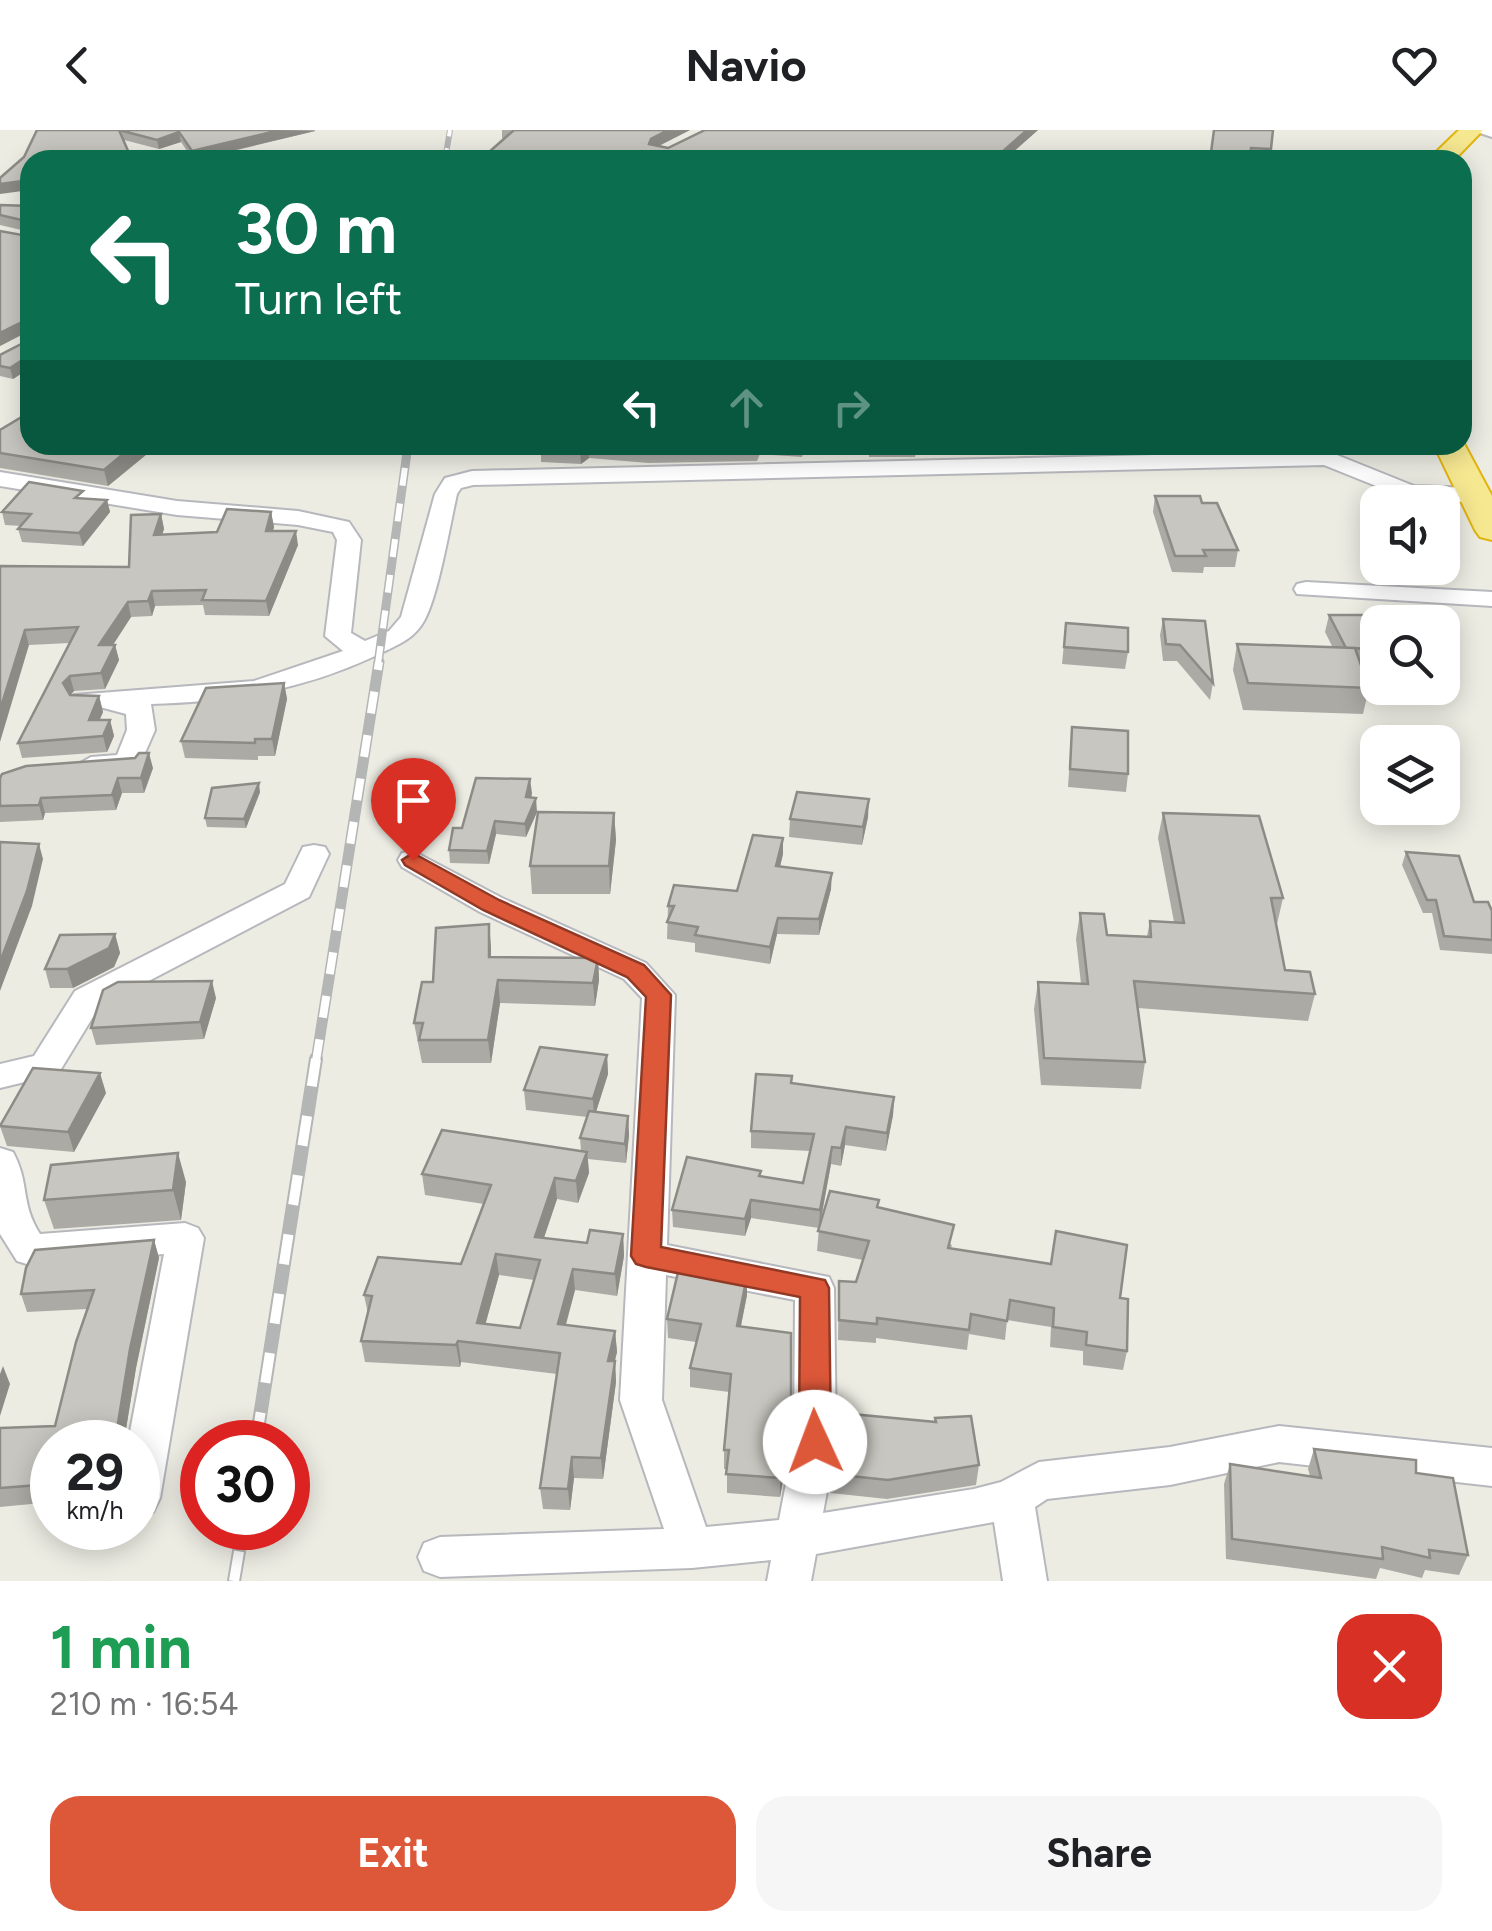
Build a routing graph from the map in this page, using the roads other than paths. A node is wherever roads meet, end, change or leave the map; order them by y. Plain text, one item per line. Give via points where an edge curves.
1 (1472, 130) edge
2 (1490, 132) edge
3 (1451, 150) edge
4 (1472, 151) edge
5 (1472, 447) edge
6 (1458, 455) edge
7 (0, 479) edge
8 (1483, 484) edge
9 (1492, 530) edge
10 (1306, 589) dead end
11 (1492, 599) edge
12 (368, 649) junction
13 (60, 767) edge
14 (314, 854) dead end
15 (413, 860) dead end
16 (0, 1076) edge
17 (0, 1162) edge
18 (646, 1256) junction
19 (153, 1420) edge
20 (1492, 1467) edge
21 (993, 1503) junction
22 (692, 1548) junction
23 (440, 1557) dead end
24 (792, 1559) edge
25 (1022, 1565) edge

1 - 3 highway
2 - 4 highway
5 - 8 highway
6 - 8 highway
7 - 12 street via 341,527 349,540 338,636
8 - 9 highway
8 - 12 street via 1411,493 1327,458 472,478 453,483 446,494 414,619 398,636
10 - 11 street
12 - 13 street via 256,687 83,701 139,707 140,730 128,763
14 - 16 street via 298,890 87,999 46,1066
15 - 18 street via 491,905 636,971 659,995
17 - 19 street via 8,1215 30,1250 185,1238
18 - 22 street via 640,1400
18 - 24 street via 814,1288 815,1442
20 - 21 street via 1279,1444 1170,1466 1039,1480
21 - 24 street
21 - 25 street
22 - 23 street
22 - 24 street

